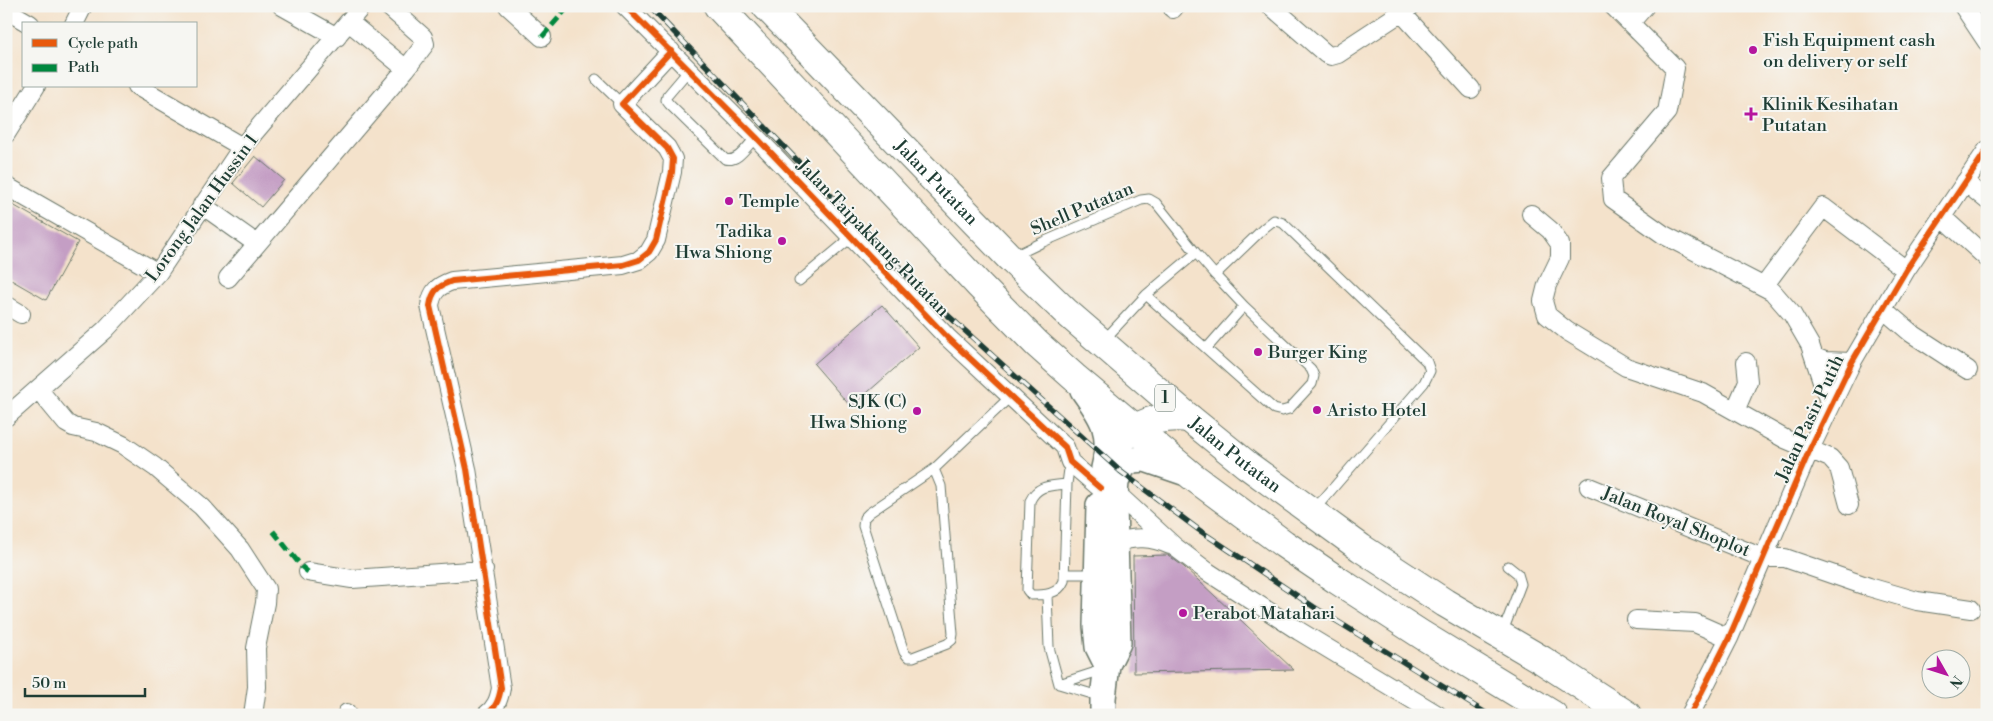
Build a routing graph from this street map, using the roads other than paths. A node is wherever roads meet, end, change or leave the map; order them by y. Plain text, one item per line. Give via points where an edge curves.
1 (84, 6) edge
2 (282, 6) edge
3 (362, 6) edge
4 (388, 6) edge
5 (508, 6) edge
6 (625, 6) edge
7 (718, 6) edge
8 (1271, 6) edge
9 (1613, 6) edge
10 (1645, 6) edge
11 (772, 9) edge
12 (1406, 9) edge
13 (6, 10) edge
14 (1967, 12) edge
15 (27, 22) edge
16 (75, 22) edge
17 (349, 22) junction
18 (1630, 22) junction
19 (1987, 31) edge
20 (337, 37) junction
21 (542, 37) dead end
22 (1987, 42) edge
23 (671, 51) junction
24 (406, 69) junction
25 (689, 70) junction
26 (596, 80) dead end
27 (35, 88) edge
28 (140, 88) edge
29 (1471, 89) dead end
30 (622, 104) junction
31 (6, 134) edge
32 (756, 138) junction
33 (242, 147) junction
34 (1987, 150) edge
35 (1965, 182) junction
36 (6, 186) edge
37 (1987, 200) edge
38 (202, 205) junction
39 (1531, 214) dead end
40 (1942, 218) junction
41 (852, 237) junction
42 (257, 244) junction
43 (1196, 253) junction
44 (1010, 258) junction
45 (1987, 258) edge
46 (1906, 270) junction
47 (158, 273) junction
48 (1215, 275) junction
49 (228, 278) dead end
50 (799, 281) dead end
51 (1764, 286) junction
52 (1146, 295) junction
53 (1244, 306) junction
54 (1883, 309) junction
55 (1065, 311) junction
56 (1102, 342) junction
57 (1037, 344) junction
58 (1207, 348) junction
59 (1815, 358) junction
60 (1746, 362) dead end
61 (1852, 362) junction
62 (1968, 370) dead end
63 (1074, 378) junction
64 (38, 388) junction
65 (1010, 397) junction
66 (1830, 405) junction
67 (1736, 410) junction
68 (6, 418) edge
69 (1189, 418) junction
70 (1135, 428) junction
71 (1810, 449) junction
72 (1107, 458) junction
73 (1070, 462) junction
74 (934, 469) junction
75 (1192, 476) junction
76 (1067, 484) junction
77 (1589, 487) dead end
78 (1107, 490) junction
79 (1849, 505) dead end
80 (1312, 512) junction
81 (1116, 543) junction
82 (1175, 547) junction
83 (1763, 558) junction
84 (1508, 566) dead end
85 (484, 570) junction
86 (308, 572) dead end
87 (1065, 574) junction
88 (1098, 574) junction
89 (1047, 594) junction
90 (1972, 609) dead end
91 (1636, 620) dead end
92 (1501, 636) junction
93 (1729, 638) junction
94 (1542, 660) junction
95 (1107, 665) junction
96 (1059, 684) junction
97 (1520, 695) junction
98 (1103, 706) edge
99 (253, 715) edge
100 (486, 715) edge
101 (1438, 715) edge
102 (1553, 715) edge
103 (1627, 715) edge
104 (1690, 715) edge

1 - 16 street
2 - 20 street
3 - 17 street, Lorong Jalan Hussin 1
4 - 24 street via 424,37 425,44
5 - 21 street
6 - 23 street, Jalan Taipakkung Putatan
7 - 57 highway, 1
8 - 12 street via 1331,56
9 - 18 street
10 - 18 street
11 - 44 highway, Jalan Putatan / 1
12 - 29 street
13 - 15 street
14 - 19 street
14 - 22 street
17 - 20 street, Lorong Jalan Hussin 1
17 - 24 street
18 - 51 street via 1675,68 1667,112 1611,178 1613,199 1664,235
20 - 33 street, Lorong Jalan Hussin 1
23 - 25 street, Jalan Taipakkung Putatan
23 - 30 street
24 - 42 street
25 - 32 street, Jalan Taipakkung Putatan
25 - 32 lane via 668,96 668,104 725,159 736,159
26 - 30 lane
27 - 31 street
28 - 33 street
30 - 85 street via 667,148 673,159 656,240 648,252 639,260 623,264 452,281 440,285 432,295 430,306 468,469
32 - 41 street, Jalan Taipakkung Putatan
33 - 38 street, Lorong Jalan Hussin 1
34 - 35 street, Jalan Pasir Putih
35 - 37 street
35 - 40 street, Jalan Pasir Putih
36 - 47 street
38 - 42 street
38 - 47 street, Lorong Jalan Hussin 1
39 - 67 street via 1550,230 1560,244 1560,258 1543,301 1547,315 1567,331 1626,366 1703,393
40 - 45 street
40 - 46 street, Jalan Pasir Putih
41 - 50 lane
41 - 65 street, Jalan Taipakkung Putatan via 947,337
42 - 49 street
43 - 44 lane, Shell Putatan via 1156,204 1141,200
43 - 48 lane, Shell Putatan
43 - 52 lane
44 - 55 highway, Jalan Putatan / 1
46 - 51 street via 1823,207
46 - 54 street, Jalan Pasir Putih
47 - 64 street, Lorong Jalan Hussin 1 via 105,330
48 - 53 lane, Shell Putatan
48 - 80 lane via 1274,220 1283,223 1427,362 1430,372 1424,383
51 - 59 street via 1792,314
52 - 56 lane
52 - 58 lane, Shell Putatan
53 - 58 lane
53 - 58 lane, Shell Putatan via 1311,369 1314,376 1312,384 1289,409 1274,409
54 - 61 street, Jalan Pasir Putih
54 - 62 street via 1911,333
55 - 56 highway, Jalan Putatan / 1
55 - 57 highway via 1065,325 1058,335
56 - 69 highway, Jalan Putatan / 1
57 - 63 highway, 1
59 - 61 street
59 - 66 street
60 - 67 street via 1748,382
61 - 66 street, Jalan Pasir Putih
63 - 70 highway, 1
63 - 72 main road via 1097,409 1108,432
64 - 68 street, Lorong Jalan Hussin 1
64 - 99 street via 66,423 123,445 155,467 202,507 240,549 266,589 256,648
65 - 73 street, Jalan Taipakkung Putatan via 1065,447
65 - 74 lane
66 - 71 street, Jalan Pasir Putih
67 - 71 street via 1785,439
69 - 70 highway via 1172,416
69 - 80 highway, Jalan Putatan / 1
70 - 72 highway
70 - 75 highway, 1
71 - 79 street via 1830,458 1840,468
71 - 83 street, Jalan Pasir Putih
72 - 78 main road
73 - 76 lane
73 - 78 street, Jalan Taipakkung Putatan
74 - 74 lane via 864,518 863,526 908,657 947,644 953,634 941,486
75 - 78 main road via 1158,462 1132,460 1123,466 1116,482
75 - 97 highway, 1 via 1337,580
76 - 87 lane
76 - 89 lane via 1041,488 1033,493 1030,501 1028,590 1031,595
77 - 83 street, Jalan Royal Shoplot
78 - 81 main road
78 - 82 street, Jalan Taipakkung Putatan
78 - 88 main road
80 - 92 highway, Jalan Putatan / 1 via 1361,548
81 - 82 street via 1143,538
81 - 95 main road via 1118,644
82 - 101 street via 1299,631
83 - 90 street, Jalan Royal Shoplot via 1785,558 1917,601
83 - 93 street, Jalan Pasir Putih
84 - 92 lane via 1518,574 1521,584
85 - 86 street via 352,578
85 - 100 street via 502,688 499,700
87 - 88 lane
87 - 89 lane via 1063,585
88 - 95 main road via 1098,647
89 - 96 lane via 1049,647
91 - 93 street via 1695,623
92 - 94 highway, Jalan Putatan / 1
93 - 104 street, Jalan Pasir Putih
94 - 97 highway
94 - 103 highway, Jalan Putatan / 1
95 - 96 lane
95 - 98 main road
96 - 98 lane via 1085,691
97 - 102 highway, 1

